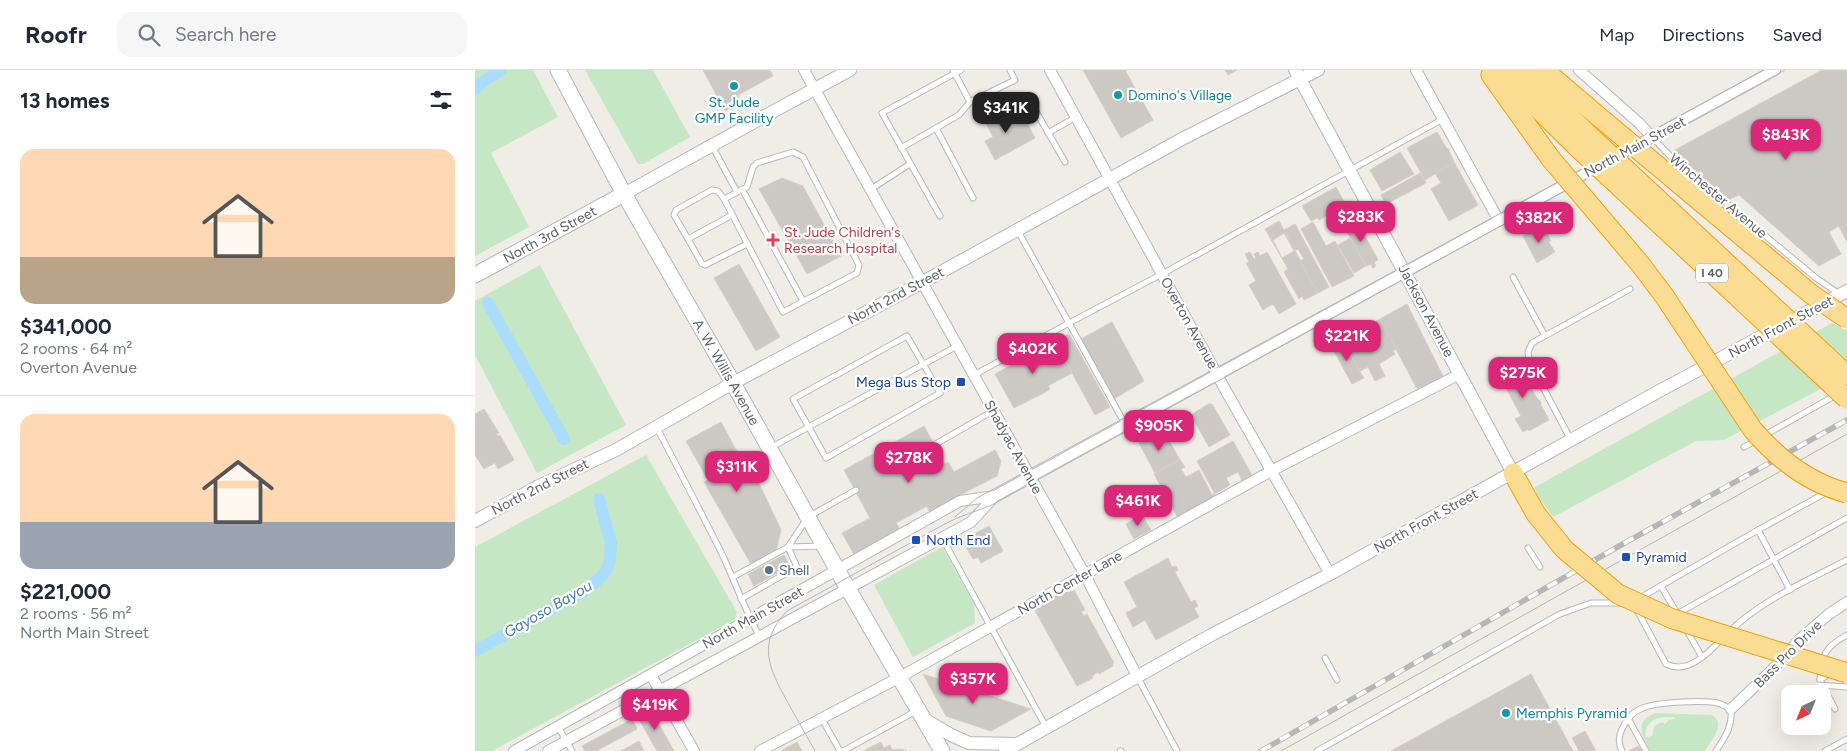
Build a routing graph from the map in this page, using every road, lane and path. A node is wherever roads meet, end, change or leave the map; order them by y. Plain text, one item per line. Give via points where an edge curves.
1 (558, 70) edge
2 (804, 70) edge
3 (850, 70) edge
4 (961, 70) edge
5 (1011, 70) edge
6 (1050, 70) edge
7 (1318, 70) edge
8 (1416, 70) edge
9 (1487, 70) edge
10 (1499, 70) edge
11 (1522, 70) edge
12 (1544, 70) edge
13 (1579, 70) edge
14 (1775, 70) edge
15 (954, 72) edge
16 (1297, 74) edge
17 (814, 89) junction
18 (970, 102) junction
19 (1034, 108) dead end
20 (1076, 117) junction
21 (1443, 120) junction
22 (936, 128) junction
23 (1048, 133) junction
24 (1652, 137) junction
25 (712, 146) junction
26 (901, 148) junction
27 (1065, 162) dead end
28 (910, 164) junction
29 (1350, 170) junction
30 (1110, 179) junction
31 (871, 189) junction
32 (740, 191) junction
33 (624, 194) junction
34 (973, 198) dead end
35 (724, 199) junction
36 (732, 215) junction
37 (940, 216) dead end
38 (1499, 221) junction
39 (1017, 230) junction
40 (688, 239) junction
41 (747, 244) junction
42 (1405, 272) junction
43 (1162, 274) junction
44 (475, 275) edge
45 (1513, 277) dead end
46 (923, 282) junction
47 (1630, 289) dead end
48 (1844, 293) edge
49 (803, 301) junction
50 (1847, 319) edge
51 (1069, 322) junction
52 (1545, 336) junction
53 (958, 346) junction
54 (924, 364) junction
55 (1460, 374) junction
56 (974, 375) junction
57 (1217, 375) junction
58 (1847, 375) edge
59 (733, 383) junction
60 (1847, 389) edge
61 (1847, 400) edge
62 (993, 411) junction
63 (1126, 425) junction
64 (809, 427) junction
65 (657, 428) junction
66 (1571, 440) junction
67 (934, 445) dead end
68 (1744, 447) dead end
69 (769, 449) junction
70 (1271, 471) junction
71 (1513, 473) junction
72 (1030, 477) junction
73 (856, 490) dead end
74 (1843, 490) edge
75 (995, 496) junction
76 (808, 518) junction
77 (1847, 518) edge
78 (475, 521) edge
79 (1758, 530) junction
80 (943, 538) junction
81 (824, 546) junction
82 (788, 547) junction
83 (1528, 548) dead end
84 (1774, 560) junction
85 (1847, 560) edge
86 (1540, 567) dead end
87 (837, 571) junction
88 (1330, 574) junction
89 (1085, 575) junction
90 (733, 577) junction
91 (1661, 586) junction
92 (848, 590) junction
93 (1790, 590) junction
94 (741, 599) junction
95 (1847, 602) edge
96 (1631, 603) junction
97 (1677, 614) junction
98 (750, 619) junction
99 (991, 627) junction
100 (1847, 634) edge
101 (760, 637) junction
102 (1702, 657) junction
103 (1325, 658) dead end
104 (1847, 664) edge
105 (1847, 673) edge
106 (651, 674) junction
107 (1137, 676) junction
108 (899, 677) junction
109 (1337, 680) dead end
110 (1819, 682) junction
111 (1847, 687) edge
112 (660, 691) junction
113 (1731, 709) junction
114 (1835, 709) dead end
115 (921, 715) junction
116 (1628, 718) junction
117 (822, 719) junction
118 (558, 726) junction
119 (1047, 728) junction
120 (1847, 739) edge
121 (567, 741) junction
122 (1016, 748) edge
123 (514, 751) edge
124 (548, 751) edge
125 (572, 751) edge
126 (694, 751) edge
127 (760, 751) edge
128 (841, 751) edge
129 (942, 751) edge
130 (1005, 751) edge
131 (1177, 751) edge
132 (1317, 751) edge
133 (1622, 751) edge
134 (1646, 751) edge
135 (1716, 751) edge
136 (1825, 751) edge

1 - 33 main road, A. W. Willis Avenue
2 - 17 street, Shadyac Avenue
3 - 17 street
4 - 15 lane
5 - 18 lane via 1015,80
6 - 20 street, Overton Avenue
7 - 16 street, North 2nd Street
8 - 21 street
9 - 74 highway, bridge via 1551,159 1660,291 1758,436 1798,472
10 - 61 highway, I 40, bridge
11 - 58 highway, I 40, bridge
12 - 50 highway, bridge via 1811,294
13 - 24 street, Winchester Avenue
14 - 24 street, North Main Street
15 - 18 lane
15 - 26 lane via 881,113
16 - 29 street, Jackson Avenue
16 - 30 street, North 2nd Street
17 - 25 street
17 - 31 street, Shadyac Avenue
18 - 22 lane via 959,116
19 - 23 lane
20 - 23 lane
20 - 30 street, Overton Avenue
21 - 29 lane
21 - 38 street
22 - 26 lane
22 - 34 lane
23 - 27 lane
24 - 38 street, North Main Street
24 - 48 lane, Winchester Avenue via 1671,157 1817,278
25 - 32 lane
25 - 33 street
26 - 28 lane
28 - 31 lane
28 - 37 lane
29 - 42 street, Jackson Avenue
29 - 43 lane
30 - 39 street, North 2nd Street
30 - 43 street, Overton Avenue
31 - 46 street, Shadyac Avenue
32 - 35 lane
32 - 49 lane
32 - 49 lane via 747,187 757,163 793,152 803,157 859,265 857,273
33 - 44 main road, North 3rd Street
33 - 59 main road, A. W. Willis Avenue
35 - 36 lane
35 - 40 lane via 718,191 712,190 676,210 674,215
36 - 40 lane
36 - 41 lane
38 - 42 street, North Main Street
39 - 46 street, North 2nd Street
39 - 51 lane
40 - 41 lane via 705,265
41 - 49 lane via 783,312
42 - 55 street, Jackson Avenue
42 - 57 street, North Main Street
43 - 51 lane
43 - 57 street, Overton Avenue
45 - 52 lane
46 - 53 street, Shadyac Avenue
46 - 59 street, North 2nd Street
47 - 52 lane
48 - 66 street, North Front Street
51 - 56 lane
51 - 63 lane
52 - 66 lane via 1532,344 1528,352 1529,361
53 - 54 lane
53 - 56 street, Shadyac Avenue
54 - 64 lane
54 - 64 lane via 907,336 793,400
54 - 64 lane via 940,393 826,458
55 - 70 street, North Center Lane
55 - 71 street, Jackson Avenue
56 - 62 street, Shadyac Avenue
57 - 63 street, North Main Street
57 - 70 street, Overton Avenue
59 - 65 street, North 2nd Street
59 - 69 main road, A. W. Willis Avenue
60 - 68 lane
62 - 67 lane
62 - 72 street, Shadyac Avenue
63 - 72 street, North Main Street
64 - 69 lane
65 - 78 street, North 2nd Street
65 - 90 lane
66 - 71 street, North Front Street
69 - 76 main road, A. W. Willis Avenue
70 - 88 street, Overton Avenue
70 - 89 street, North Center Lane
71 - 88 street, North Front Street
71 - 105 highway, bridge via 1547,530 1564,549 1618,594 1673,619
72 - 75 street, North Main Street
72 - 89 street, Shadyac Avenue
73 - 76 lane
74 - 79 lane
75 - 80 street, North Main Street via 971,522
75 - 87 street, North Main Street via 960,501
76 - 81 main road, A. W. Willis Avenue
76 - 82 lane
77 - 84 lane
79 - 84 lane
79 - 91 lane
80 - 92 street, North Main Street
80 - 99 lane
81 - 82 lane
81 - 87 main road, A. W. Willis Avenue
82 - 90 lane
82 - 94 lane via 797,567
83 - 86 lane
84 - 93 lane
84 - 97 lane
85 - 93 lane
87 - 92 main road, A. W. Willis Avenue
87 - 98 street, North Main Street
88 - 107 street, North Front Street
89 - 99 street, North Center Lane
89 - 107 street, Shadyac Avenue
90 - 94 lane
91 - 96 lane
91 - 97 lane
92 - 101 street, North Main Street
92 - 108 main road, A. W. Willis Avenue
93 - 102 lane via 1741,619
94 - 98 lane
95 - 113 street, Bass Pro Drive via 1799,640
96 - 102 lane via 1666,664 1689,666
96 - 132 lane via 1591,603 1560,614
97 - 102 lane
98 - 101 lane
98 - 106 street, North Main Street
99 - 108 street, North Center Lane
99 - 119 lane
100 - 110 lane via 1831,644 1821,665
101 - 112 street, North Main Street
103 - 109 lane
104 - 110 lane
106 - 112 street
106 - 118 street, North Main Street
107 - 119 street, North Front Street
107 - 131 lane
108 - 115 main road, A. W. Willis Avenue
108 - 117 street, North Center Lane
110 - 111 lane, bridge
110 - 114 lane
112 - 121 street, North Main Street
112 - 126 street
113 - 116 lane via 1711,702 1649,706
113 - 135 lane via 1731,724
115 - 122 street via 951,736 969,743
115 - 128 lane
115 - 129 main road, A. W. Willis Avenue
116 - 133 lane via 1620,734
116 - 134 lane
117 - 127 street, North Center Lane
117 - 128 lane
118 - 121 lane
118 - 123 street, North Main Street
119 - 122 street, North Front Street
120 - 136 lane
121 - 124 street, North Main Street
121 - 125 lane
122 - 130 street, North Front Street

